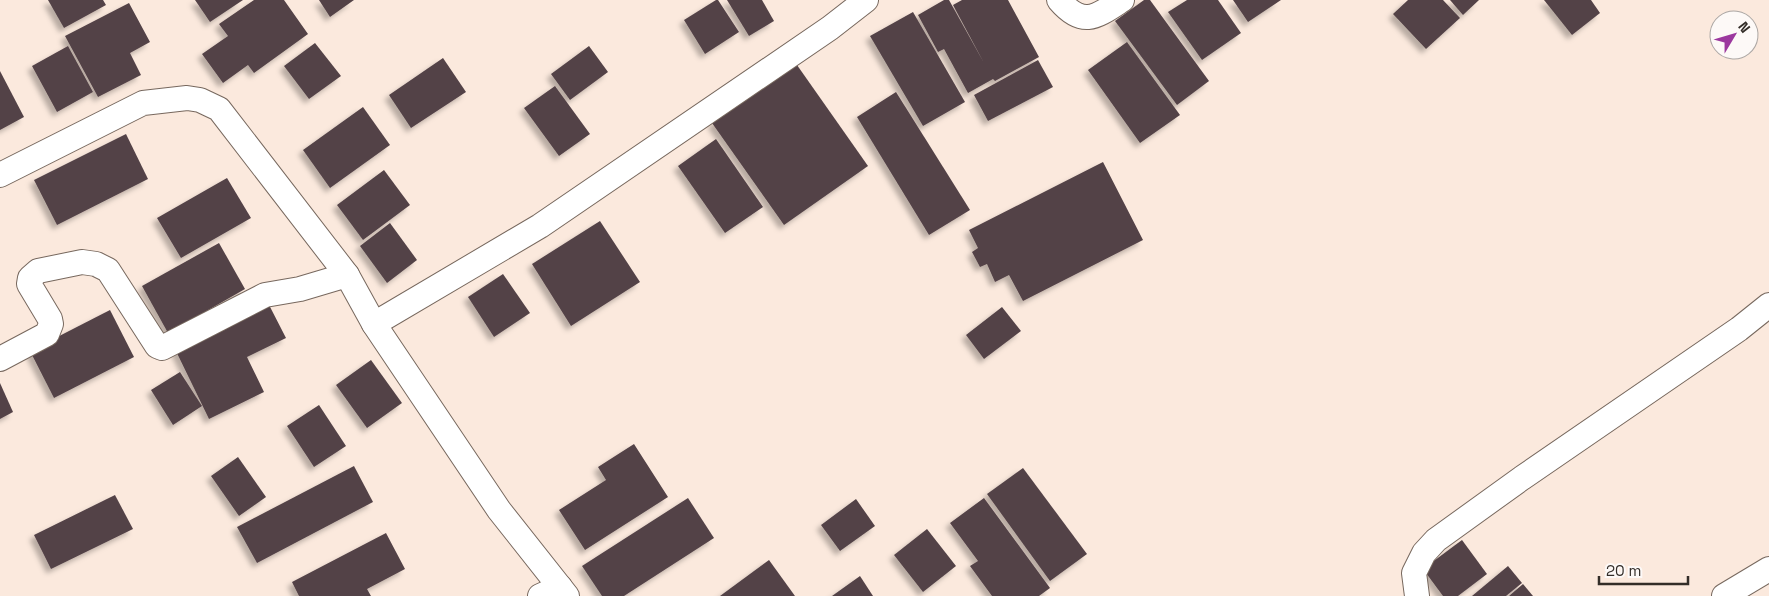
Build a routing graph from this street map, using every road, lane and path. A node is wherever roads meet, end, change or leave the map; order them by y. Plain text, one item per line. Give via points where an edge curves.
1 (866, 0) edge
2 (1060, 0) edge
3 (1122, 0) edge
4 (0, 174) edge
5 (347, 275) junction
6 (1769, 305) edge
7 (374, 324) junction
8 (0, 359) edge
9 (1769, 569) edge
10 (556, 593) edge
11 (1417, 596) edge
12 (1724, 596) edge

1 - 7 street via 830,28 540,226
2 - 3 street via 1075,16 1087,17
4 - 5 street via 143,103 187,98 200,100 219,109
5 - 7 street
5 - 8 street via 300,290 265,295 162,348 157,346 108,270 82,262 38,271 30,278 29,284 50,319 47,334
6 - 11 street via 1436,540 1424,553 1414,573
7 - 10 street
9 - 12 street

